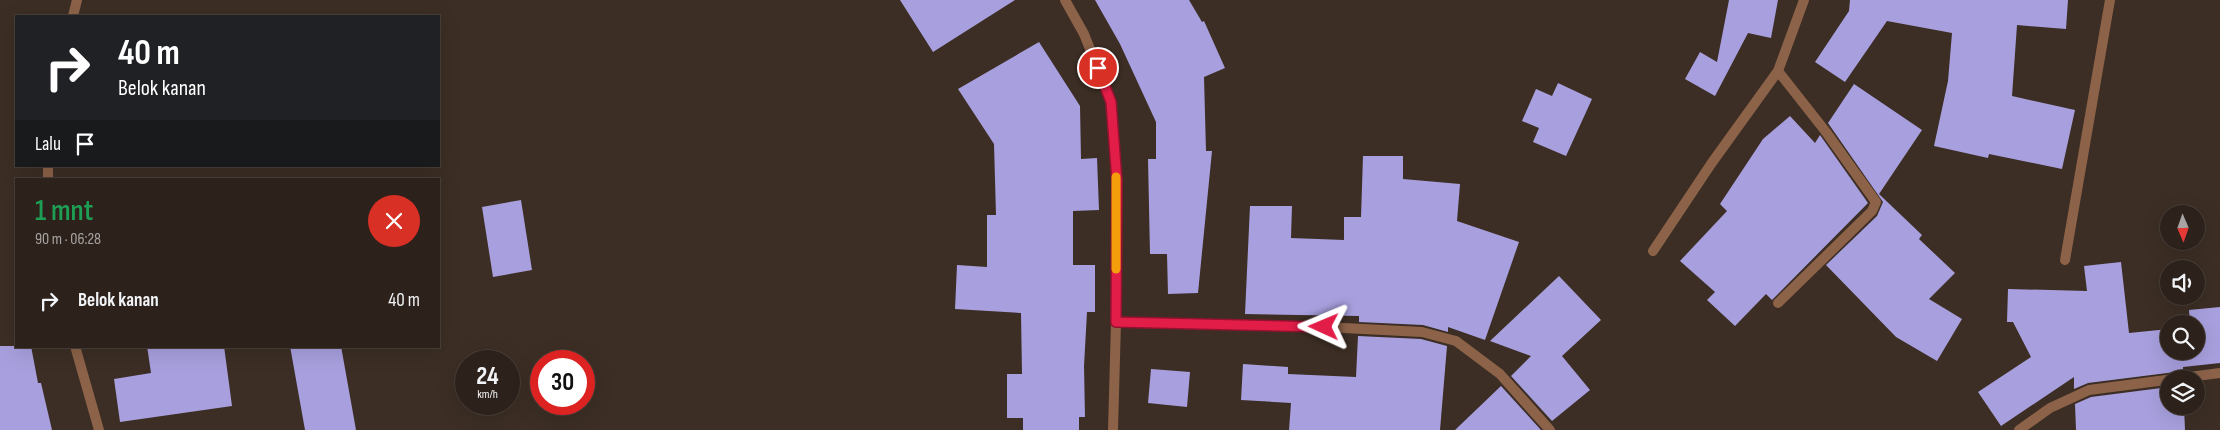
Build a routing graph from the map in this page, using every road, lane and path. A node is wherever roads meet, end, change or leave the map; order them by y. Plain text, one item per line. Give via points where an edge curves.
1 (77, 0) edge
2 (1065, 0) edge
3 (1804, 0) edge
4 (2110, 0) edge
5 (73, 15) edge
6 (1778, 70) junction
7 (1653, 251) dead end
8 (2064, 260) dead end
9 (1778, 303) dead end
10 (1116, 322) junction
11 (76, 348) edge
12 (2220, 373) edge
13 (99, 430) edge
14 (1113, 430) edge
15 (1550, 430) edge
16 (2019, 430) edge

1 - 5 street
2 - 10 street via 1084,34 1111,102 1117,181
3 - 6 street
4 - 8 street
6 - 7 street
6 - 9 street via 1876,202 1872,211
10 - 14 street
10 - 15 street via 1422,332 1456,341 1500,374
11 - 13 street
12 - 16 street via 2089,390 2050,408

